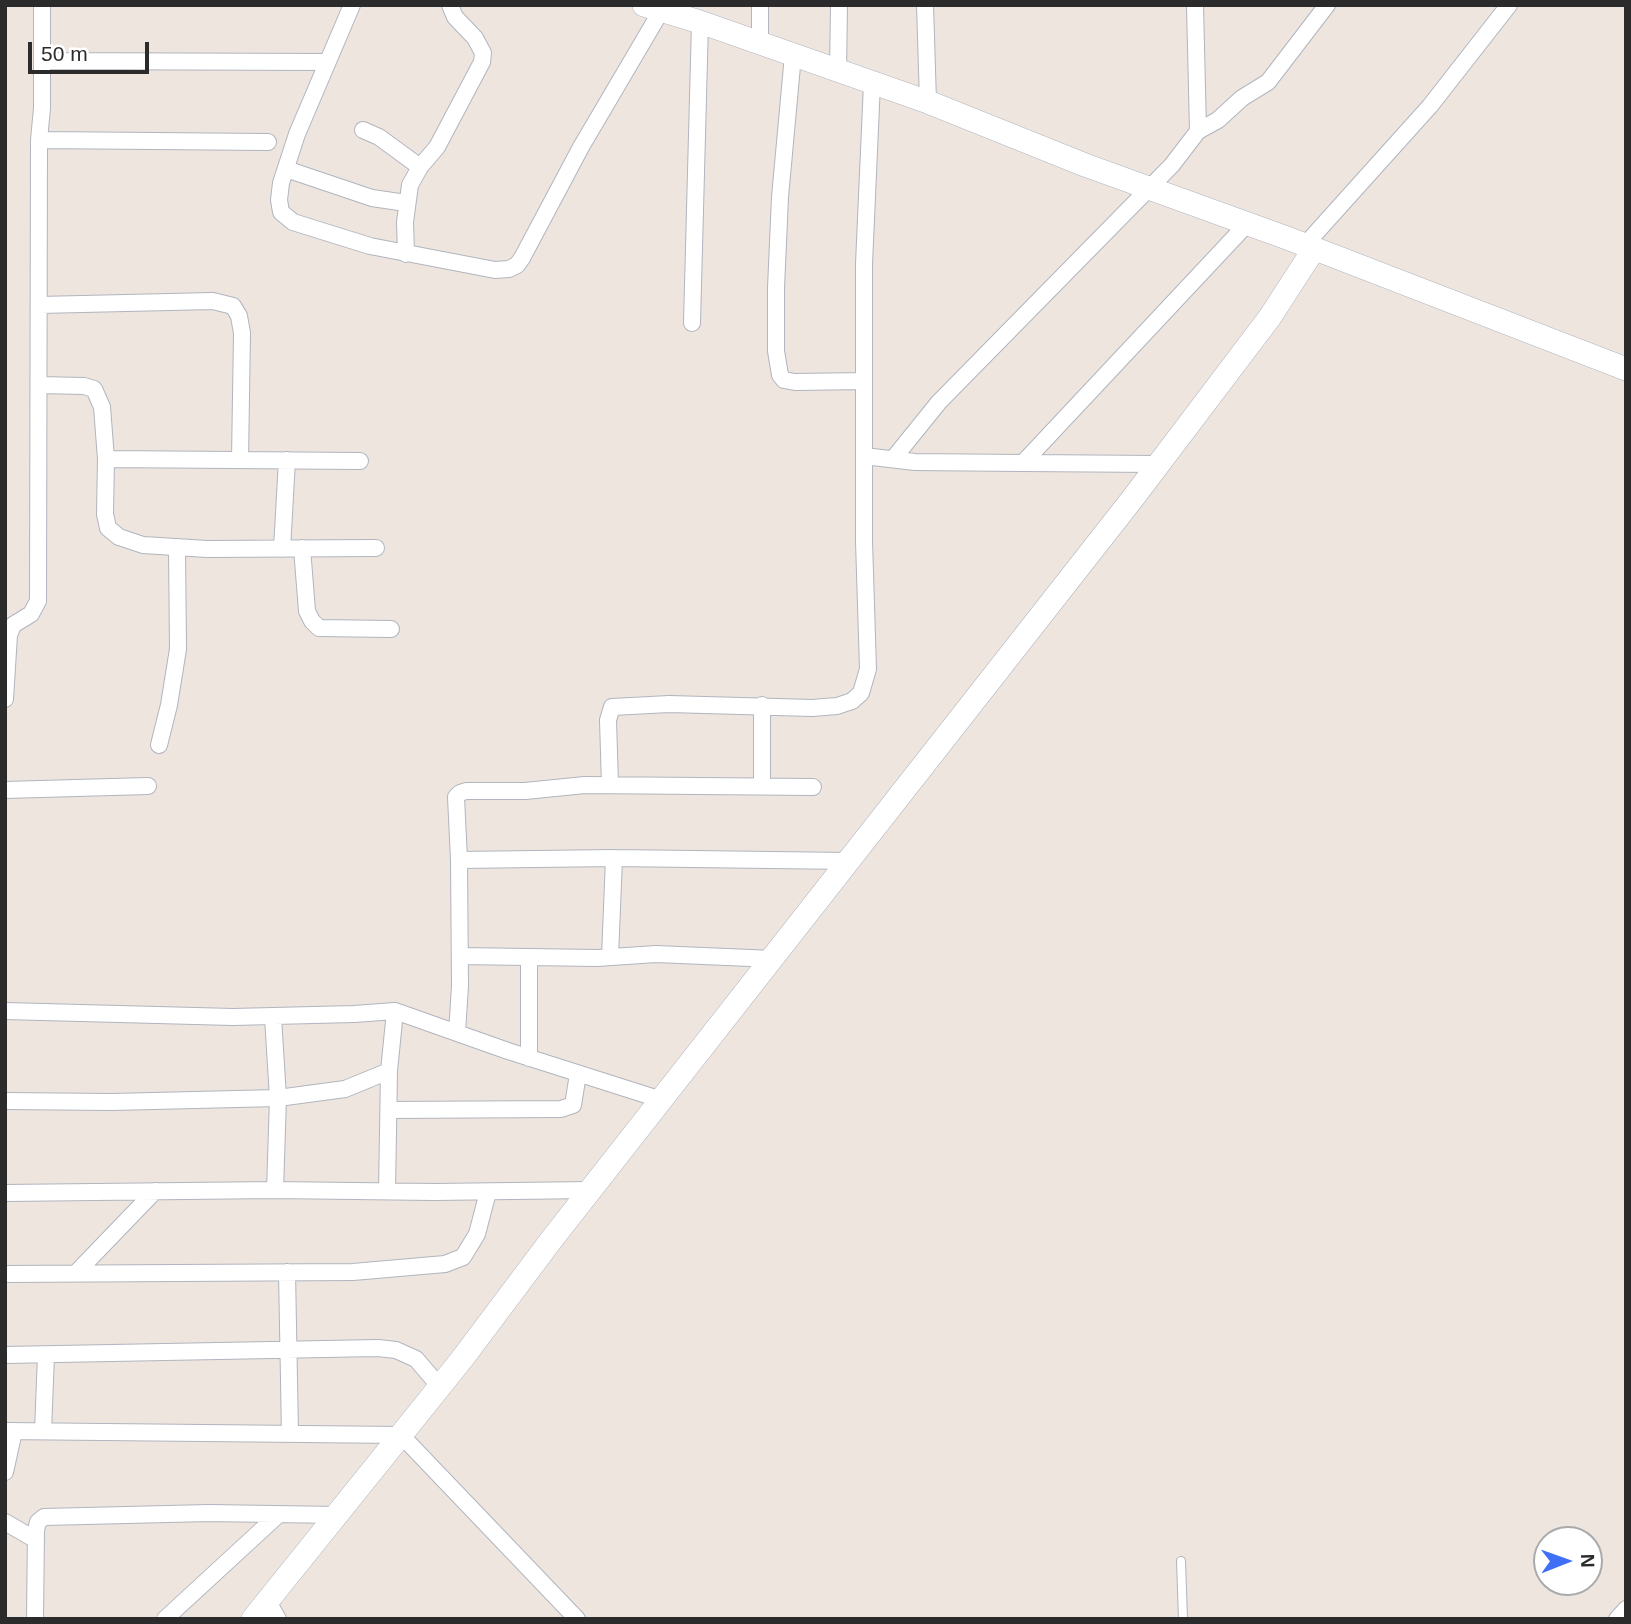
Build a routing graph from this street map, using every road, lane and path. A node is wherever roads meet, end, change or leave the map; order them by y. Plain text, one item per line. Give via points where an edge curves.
1 (42, 5) edge
2 (352, 5) edge
3 (450, 5) edge
4 (760, 5) edge
5 (839, 5) edge
6 (925, 5) edge
7 (1195, 5) edge
8 (1327, 5) edge
9 (1509, 5) edge
10 (653, 8) edge
11 (700, 22) junction
12 (760, 43) junction
13 (793, 55) junction
14 (42, 61) junction
15 (327, 62) junction
16 (838, 72) junction
17 (872, 83) junction
18 (928, 102) junction
19 (363, 130) dead end
20 (1198, 131) junction
21 (39, 140) junction
22 (268, 142) dead end
23 (420, 167) junction
24 (286, 169) junction
25 (1150, 188) junction
26 (407, 202) junction
27 (1247, 224) junction
28 (1320, 251) junction
29 (406, 254) junction
30 (39, 305) junction
31 (692, 323) dead end
32 (1626, 369) edge
33 (864, 381) junction
34 (39, 385) junction
35 (864, 456) junction
36 (106, 459) junction
37 (892, 459) junction
38 (240, 460) junction
39 (288, 460) junction
40 (360, 461) dead end
41 (1023, 463) junction
42 (1159, 464) junction
43 (177, 547) junction
44 (302, 548) junction
45 (376, 548) dead end
46 (282, 549) junction
47 (391, 629) dead end
48 (5, 699) edge
49 (762, 705) junction
50 (159, 745) dead end
51 (610, 785) junction
52 (148, 786) dead end
53 (762, 786) junction
54 (813, 787) dead end
55 (5, 790) edge
56 (614, 858) junction
57 (458, 860) junction
58 (850, 861) junction
59 (460, 957) junction
60 (610, 957) junction
61 (529, 958) junction
62 (774, 959) junction
63 (395, 1011) junction
64 (5, 1012) edge
65 (273, 1017) junction
66 (457, 1033) junction
67 (528, 1058) junction
68 (389, 1071) junction
69 (578, 1074) junction
70 (278, 1098) junction
71 (662, 1100) junction
72 (5, 1101) edge
73 (389, 1110) junction
74 (275, 1190) junction
75 (591, 1190) junction
76 (155, 1191) junction
77 (387, 1191) junction
78 (488, 1192) junction
79 (5, 1193) edge
80 (287, 1272) junction
81 (76, 1273) junction
82 (5, 1274) edge
83 (288, 1350) junction
84 (5, 1355) edge
85 (46, 1355) junction
86 (440, 1387) junction
87 (9, 1431) edge
88 (43, 1431) junction
89 (290, 1434) junction
90 (401, 1435) junction
91 (5, 1472) edge
92 (279, 1514) junction
93 (337, 1515) junction
94 (5, 1521) edge
95 (36, 1540) junction
96 (1181, 1561) dead end
97 (1626, 1609) edge
98 (273, 1610) edge
99 (35, 1619) edge
100 (165, 1619) edge
101 (253, 1619) edge
102 (577, 1619) edge
103 (1183, 1619) edge
104 (1617, 1619) edge

1 - 14 street
2 - 15 street
3 - 23 street via 475,38 482,62 437,147
4 - 12 street
5 - 16 street
6 - 18 street
7 - 20 street
8 - 20 street via 1268,82
9 - 28 street
10 - 11 street
10 - 29 street via 517,265 495,271
11 - 12 street
11 - 31 street
12 - 13 street
13 - 16 street
13 - 33 street via 776,275 780,375 795,382
14 - 15 street
14 - 21 street
15 - 24 street
16 - 17 street
17 - 18 street
17 - 33 street
18 - 25 street
19 - 23 street
20 - 25 street
21 - 22 street
21 - 30 street
23 - 26 street
24 - 26 street via 372,198
24 - 29 street via 279,200 281,212 293,222
25 - 27 street
25 - 37 street via 939,402
26 - 29 street
27 - 28 street
27 - 41 street
28 - 32 street
28 - 42 street
30 - 34 street
30 - 38 street via 213,301 233,306 242,333
33 - 35 street
34 - 36 street via 94,389 102,407
34 - 48 street via 38,601 9,635
35 - 37 street
35 - 49 street via 868,669 861,693 837,706
36 - 38 street
36 - 43 street via 108,528 143,545
37 - 41 street
38 - 39 street
39 - 40 street
39 - 46 street
41 - 42 street
42 - 58 street
43 - 46 street
43 - 50 street via 178,649
44 - 45 street
44 - 46 street
44 - 47 street via 307,611 319,628
49 - 51 street via 612,707 608,720
49 - 53 street
51 - 53 street
51 - 57 street via 466,790 456,797
52 - 55 street
53 - 54 street
56 - 57 street
56 - 58 street
56 - 60 street
57 - 59 street
58 - 62 street
59 - 61 street
59 - 66 street
60 - 61 street
60 - 62 street via 656,954
61 - 67 street
62 - 71 street
63 - 65 street
63 - 66 street
63 - 68 street
64 - 65 street
65 - 70 street
66 - 67 street
67 - 69 street
68 - 70 street via 345,1089
68 - 73 street
69 - 71 street
69 - 73 street via 573,1104 561,1109
70 - 72 street
70 - 74 street
71 - 75 street
73 - 77 street
74 - 76 street
74 - 77 street
75 - 78 street
75 - 86 street
76 - 79 street
76 - 81 street
77 - 78 street
78 - 80 street via 477,1234 463,1257 420,1268
80 - 81 street
80 - 83 street
81 - 82 street
83 - 85 street
83 - 86 street via 396,1350 416,1359
83 - 89 street
84 - 85 street
85 - 88 street
86 - 90 street
87 - 88 street
87 - 91 street
88 - 89 street
89 - 90 street
90 - 93 street
90 - 102 street
92 - 93 street
92 - 95 street via 44,1517 38,1522
92 - 100 street
93 - 98 street
94 - 95 street
95 - 99 street
96 - 103 lane
97 - 104 street
98 - 101 street

